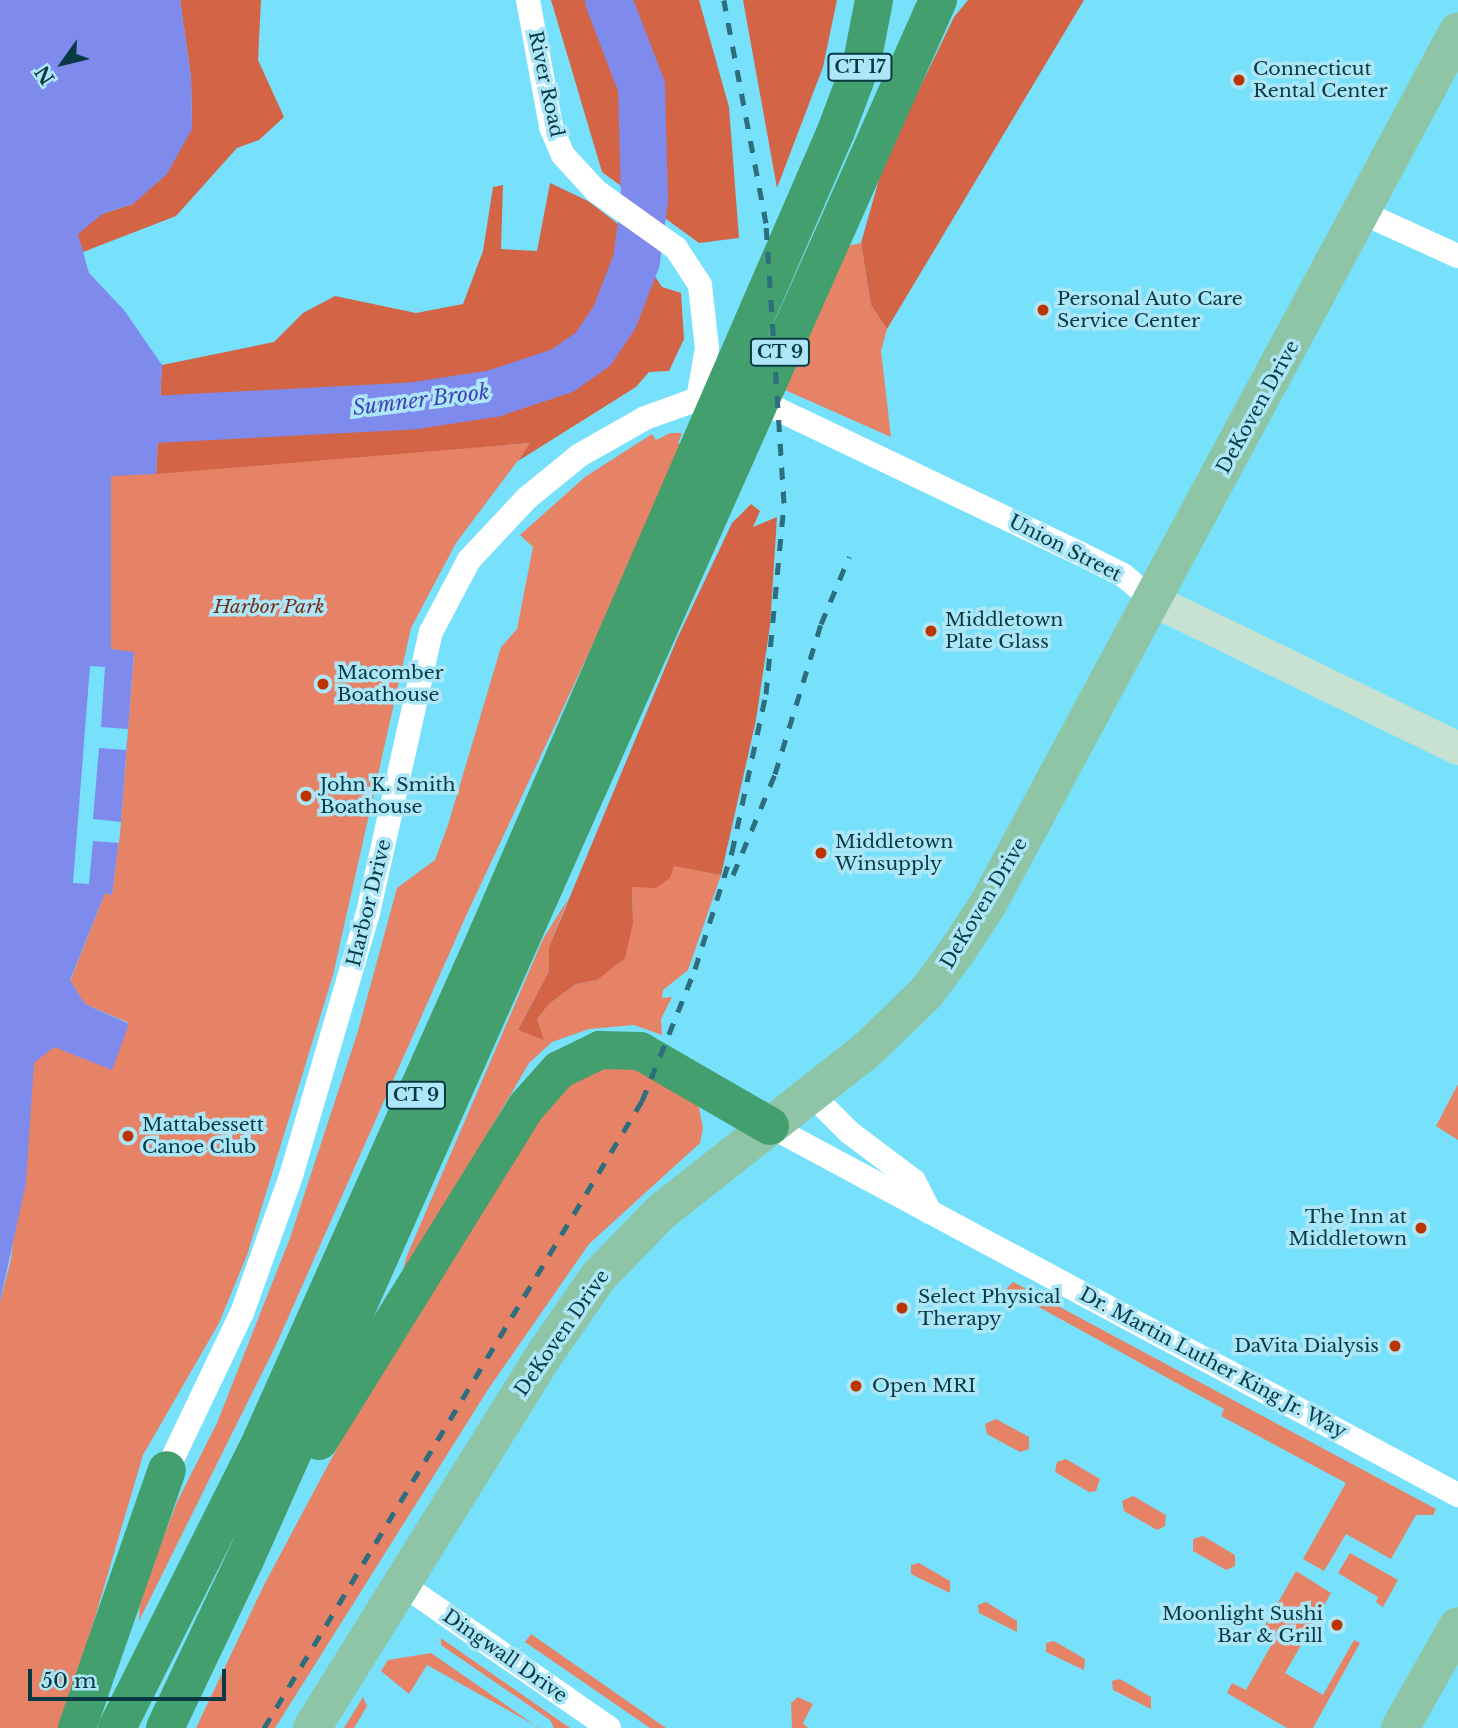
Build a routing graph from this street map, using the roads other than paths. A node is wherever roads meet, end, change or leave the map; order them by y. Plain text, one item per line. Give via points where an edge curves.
1 (528, 0) edge
2 (874, 0) edge
3 (894, 0) edge
4 (937, 0) edge
5 (946, 0) edge
6 (1458, 31) edge
7 (891, 102) junction
8 (836, 131) junction
9 (1363, 213) junction
10 (813, 230) junction
11 (1458, 256) edge
12 (698, 399) junction
13 (712, 459) junction
14 (1153, 600) junction
15 (1458, 748) edge
16 (812, 1095) junction
17 (770, 1126) junction
18 (930, 1212) junction
19 (167, 1470) joint
20 (1458, 1495) edge
21 (244, 1562) junction
22 (402, 1584) junction
23 (1458, 1626) edge
24 (77, 1728) edge
25 (117, 1728) edge
26 (165, 1728) edge
27 (312, 1728) edge
28 (609, 1728) edge
29 (1400, 1728) edge

1 - 12 street, River Road via 551,127 563,155 596,191 661,234 690,265 706,313 707,348
2 - 8 highway, CT 17 via 862,62
3 - 8 highway, CT 9
4 - 7 highway, CT 9
5 - 7 highway, CT 17
6 - 9 main road, DeKoven Drive
7 - 10 highway, CT 9
8 - 10 highway, CT 9
9 - 11 street
9 - 14 main road, DeKoven Drive
10 - 13 highway, CT 9
12 - 14 street, Union Street via 777,409 1123,575
12 - 19 street, Harbor Drive via 615,434 549,479 480,546 446,597 425,653 379,870 291,1176 242,1313
13 - 21 highway, CT 9
13 - 25 highway, CT 9 via 489,931 263,1438
14 - 15 street, Union Street
14 - 16 main road, DeKoven Drive via 988,904 958,950 908,1011
16 - 17 main road, DeKoven Drive
16 - 18 street via 849,1132 914,1181
17 - 18 street, Dr. Martin Luther King Jr. Way
17 - 21 highway via 640,1051 600,1050 559,1070 526,1107
17 - 22 main road, DeKoven Drive via 661,1212 598,1277
18 - 20 street, Dr. Martin Luther King Jr. Way
19 - 24 highway
21 - 26 highway, CT 9
22 - 27 main road, DeKoven Drive
22 - 28 street, Dingwall Drive
23 - 29 main road

